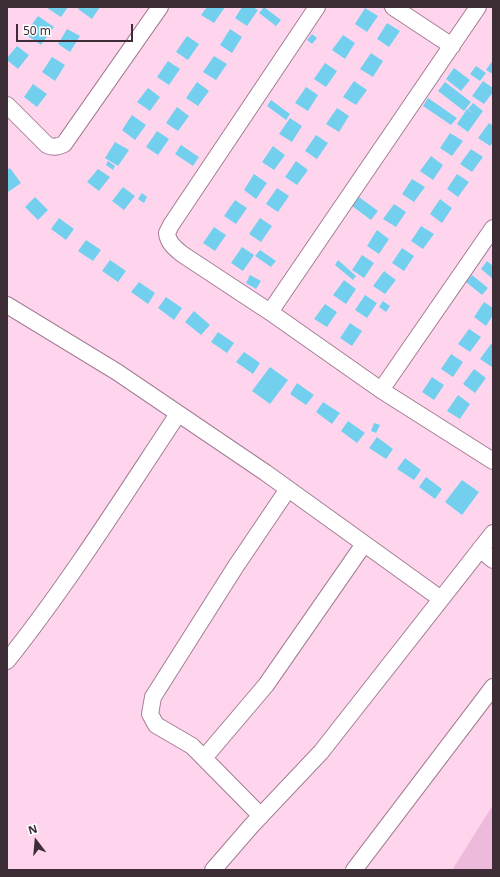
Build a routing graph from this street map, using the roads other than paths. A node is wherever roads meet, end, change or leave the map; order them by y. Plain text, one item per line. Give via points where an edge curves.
1 (160, 7) edge
2 (317, 7) edge
3 (393, 7) edge
4 (478, 7) edge
5 (452, 46) junction
6 (7, 106) edge
7 (493, 228) edge
8 (7, 305) edge
9 (270, 312) junction
10 (381, 390) junction
11 (178, 414) junction
12 (493, 461) edge
13 (288, 489) junction
14 (493, 533) edge
15 (364, 544) junction
16 (480, 549) junction
17 (493, 560) edge
18 (441, 599) junction
19 (7, 661) edge
20 (493, 687) edge
21 (204, 758) junction
22 (261, 816) junction
23 (213, 870) edge
24 (354, 870) edge

1 - 6 street via 64,144 51,147
2 - 9 street via 167,233 173,246 182,254
3 - 5 street
4 - 5 street
5 - 9 street
7 - 10 street
8 - 11 street via 117,372
9 - 10 street
10 - 12 street
11 - 13 street
11 - 19 street via 87,550
13 - 15 street
13 - 21 street via 153,697 150,714 156,725 192,746
14 - 16 street
15 - 18 street
15 - 21 street via 266,686
16 - 17 street
16 - 18 street
18 - 22 street via 321,752
20 - 24 street
21 - 22 street
22 - 23 street

